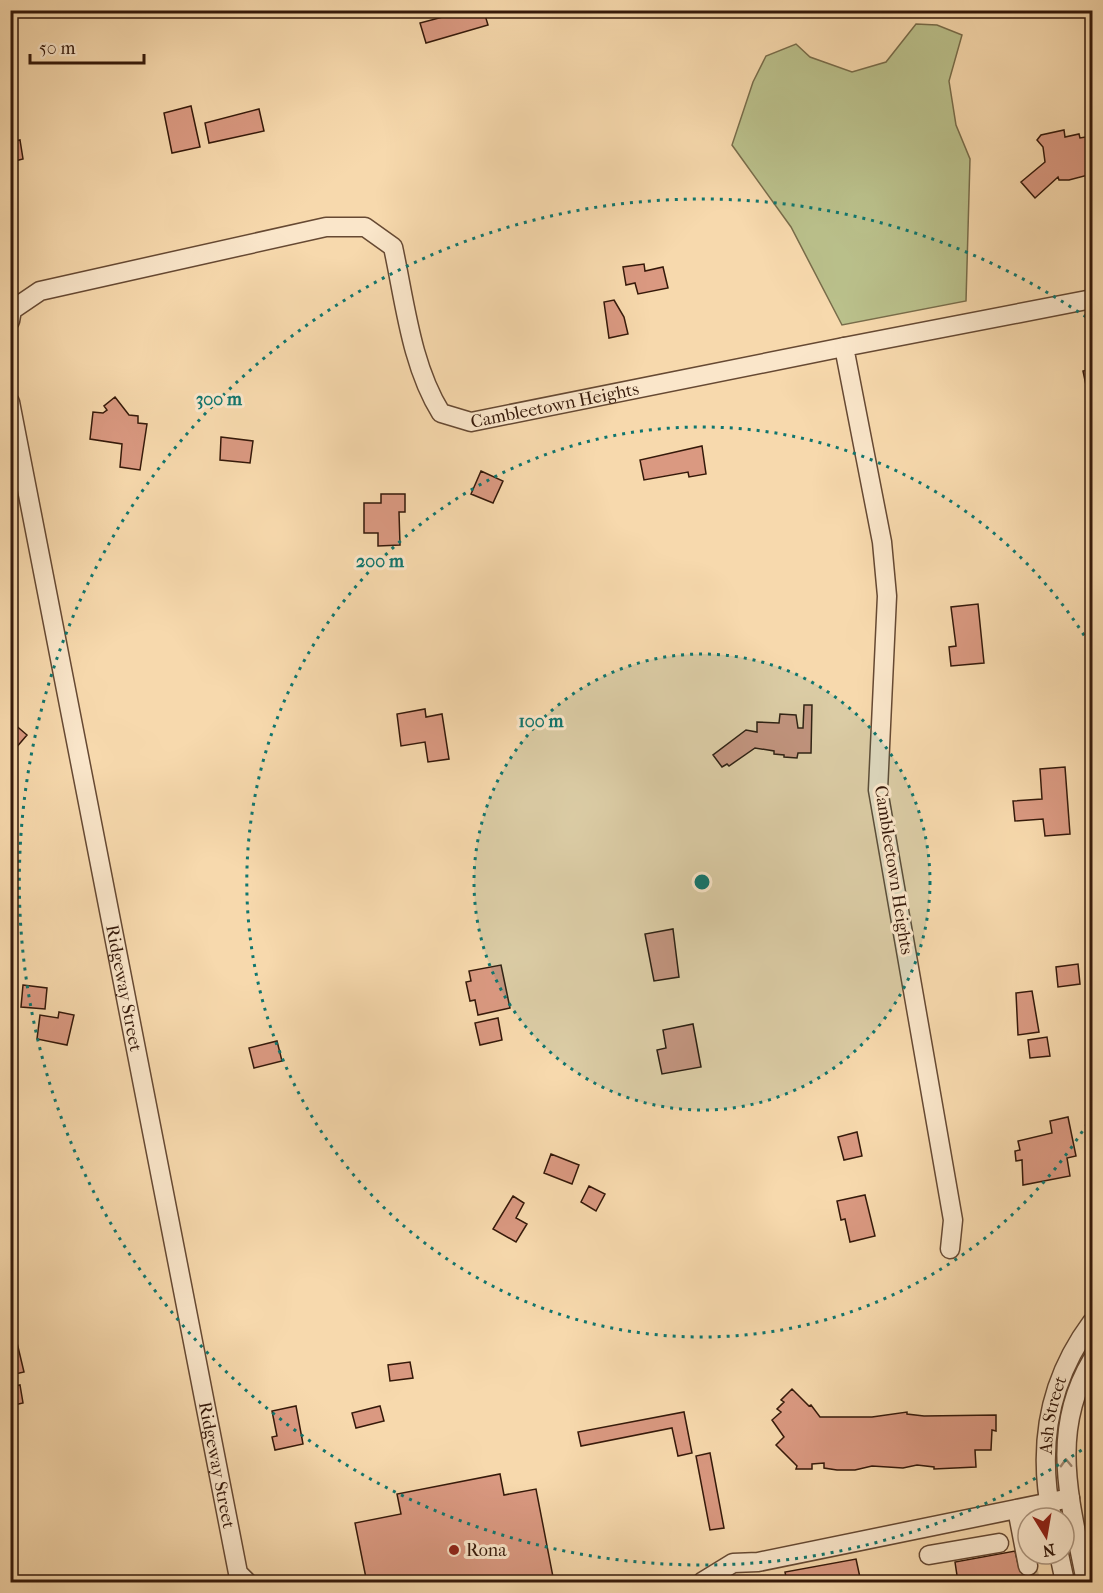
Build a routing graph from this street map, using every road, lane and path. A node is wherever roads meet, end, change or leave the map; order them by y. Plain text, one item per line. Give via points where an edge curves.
1 (1092, 299) edge
2 (11, 316) edge
3 (844, 346) junction
4 (10, 402) edge
5 (950, 1249) dead end
6 (1092, 1322) edge
7 (1092, 1360) edge
8 (1070, 1498) junction
9 (1050, 1506) edge
10 (1057, 1506) edge
11 (1016, 1509) edge
12 (999, 1543) dead end
13 (929, 1555) dead end
14 (1062, 1566) edge
15 (240, 1579) edge
16 (702, 1582) edge
17 (1065, 1582) edge
18 (1086, 1582) edge

1 - 3 street, Cambleetown Heights
2 - 3 street, Cambleetown Heights via 40,291 326,227 365,227 393,248 416,352 432,398 441,413 471,422
3 - 5 street, Cambleetown Heights via 882,542 887,596 878,790 953,1220
4 - 15 street, Ridgeway Street
6 - 9 street, Ash Street via 1068,1357 1055,1388 1045,1460
8 -> 7 street, Ash Street via 1065,1442 1070,1409
8 - 10 street
8 - 18 street, Ash Street
11 - 16 street via 758,1562 733,1563
12 - 13 street
14 - 17 street

